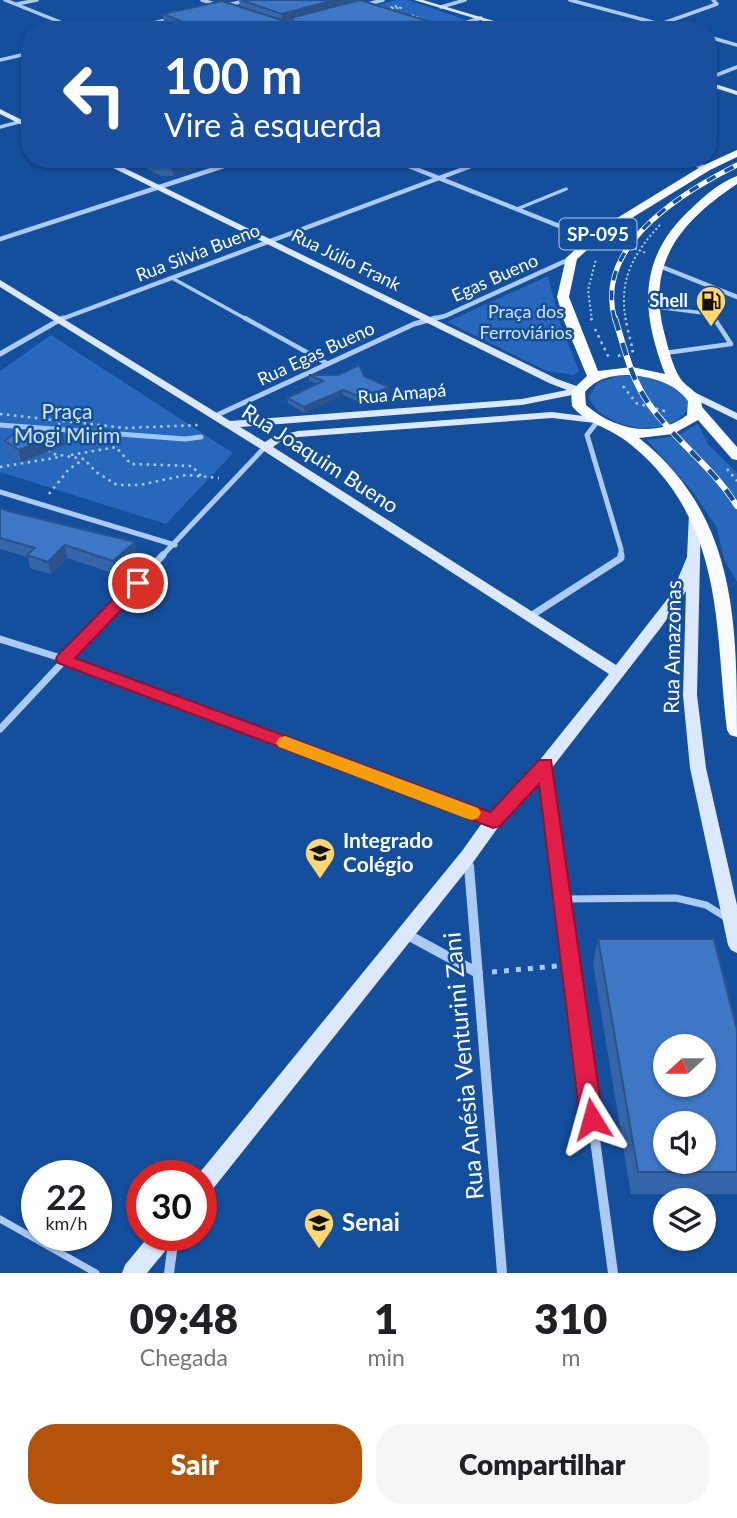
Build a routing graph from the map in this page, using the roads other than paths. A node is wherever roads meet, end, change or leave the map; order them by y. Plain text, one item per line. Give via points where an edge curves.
1 (5, 0) edge
2 (37, 0) edge
3 (202, 0) edge
4 (249, 0) edge
5 (383, 0) edge
6 (417, 0) edge
7 (465, 0) edge
8 (570, 0) edge
9 (713, 0) edge
10 (16, 4) junction
11 (362, 6) edge
12 (221, 7) junction
13 (441, 7) junction
14 (209, 9) edge
15 (233, 11) edge
16 (173, 18) edge
17 (481, 18) junction
18 (58, 21) edge
19 (161, 21) edge
20 (471, 21) edge
21 (491, 21) edge
22 (650, 21) edge
23 (669, 21) edge
24 (717, 39) edge
25 (737, 45) edge
26 (21, 55) edge
27 (0, 60) edge
28 (737, 67) edge
29 (717, 75) edge
30 (717, 87) edge
31 (737, 93) edge
32 (0, 111) edge
33 (19, 122) joint
34 (0, 127) edge
35 (737, 153) edge
36 (717, 163) edge
37 (117, 168) edge
38 (218, 168) edge
39 (414, 168) edge
40 (466, 168) edge
41 (706, 168) edge
42 (439, 178) junction
43 (737, 179) edge
44 (158, 188) junction
45 (566, 189) dead end
46 (517, 209) junction
47 (601, 237) junction
48 (0, 239) edge
49 (269, 242) junction
50 (572, 258) junction
51 (658, 260) junction
52 (173, 278) junction
53 (0, 283) edge
54 (737, 297) edge
55 (653, 306) junction
56 (59, 320) junction
57 (429, 320) junction
58 (662, 353) junction
59 (0, 354) edge
60 (328, 364) junction
61 (594, 377) junction
62 (675, 382) junction
63 (578, 391) junction
64 (690, 393) junction
65 (696, 409) junction
66 (737, 417) edge
67 (222, 420) junction
68 (596, 421) junction
69 (618, 429) junction
70 (265, 447) junction
71 (737, 456) edge
72 (0, 492) edge
73 (695, 513) junction
74 (175, 545) junction
75 (695, 554) junction
76 (719, 576) junction
77 (737, 592) edge
78 (529, 617) junction
79 (0, 639) edge
80 (64, 659) junction
81 (616, 672) junction
82 (0, 729) edge
83 (737, 730) edge
84 (545, 765) junction
85 (493, 821) junction
86 (468, 856) junction
87 (563, 899) junction
88 (730, 920) junction
89 (405, 934) junction
90 (737, 945) edge
91 (478, 973) junction
92 (217, 1168) edge
93 (0, 1219) edge
94 (151, 1251) edge
95 (172, 1251) edge
96 (96, 1273) edge
97 (133, 1273) edge
98 (169, 1273) edge
99 (502, 1273) edge
100 (613, 1273) edge

1 - 10 street
2 - 10 street
3 - 12 street
4 - 12 street
5 - 11 street
6 - 13 street
7 - 13 street
8 - 22 street
9 - 23 street via 717,4
10 - 18 street
12 - 14 street
12 - 15 street
13 - 17 street
16 - 19 street
17 - 20 street
17 - 21 street
24 - 25 street
26 - 27 street
28 - 29 street
30 - 31 street
32 - 33 street
33 - 34 street
35 - 36 main road, SP-095
37 - 44 street, Rua Júlio Frank
38 - 44 street
39 - 42 street
40 - 42 street, Rua Silvia Bueno
41 - 47 main road, SP-095
42 - 46 street
42 - 49 street, Rua Silvia Bueno
43 - 51 main road, SP-095 via 691,212
44 - 48 street
44 - 49 street, Rua Júlio Frank
45 - 46 lane
46 - 47 street
47 - 50 main road, SP-095
49 - 52 street, Rua Silvia Bueno
49 - 57 street, Rua Júlio Frank
50 - 57 street, Egas Bueno
50 - 61 main road, SP-095 via 564,297
51 - 54 street
51 - 55 main road, SP-095
52 - 56 street, Rua Silvia Bueno
52 - 60 lane
53 - 56 street, Rua Joaquim Bueno
55 - 58 main road, SP-095
55 - 58 lane via 711,314 731,344
56 - 59 street, Rua Silvia Bueno
56 - 67 street, Rua Joaquim Bueno
57 - 60 street, Rua Egas Bueno
57 - 63 street, Rua Júlio Frank
58 - 62 main road, SP-095
60 - 67 street, Rua Egas Bueno
61 - 62 main road, SP-095 via 632,371
61 - 63 main road
62 - 64 main road, SP-095
63 - 67 street, Rua Amapá via 522,402
63 - 68 main road via 579,406
64 - 65 main road
64 - 66 street
65 - 69 main road via 678,428 646,433
65 - 71 main road
67 - 70 street, Rua Joaquim Bueno
68 - 69 main road
68 - 70 street, Rua Amapá via 552,415 311,433 277,439
68 - 78 street via 587,435 621,558
69 - 73 main road via 676,482
70 - 74 street
70 - 78 street, Rua Joaquim Bueno
72 - 74 street
73 - 75 street, Rua Amazonas
73 - 76 main road
74 - 80 street
75 - 81 street via 678,594
75 - 88 street, Rua Amazonas via 690,695 698,768
76 - 77 main road
76 - 83 main road
78 - 81 street, Rua Joaquim Bueno
79 - 80 street
80 - 82 street
80 - 85 street
81 - 84 street
84 - 85 street
84 - 87 street
85 - 86 street
86 - 89 street
86 - 91 street, Rua Anésia Venturini Zani
87 - 88 lane via 676,898 706,905
87 - 100 street
88 - 90 street, Rua Amazonas
89 - 91 street
89 - 92 street
91 - 99 street, Rua Anésia Venturini Zani
93 - 96 lane
94 - 97 street
95 - 98 street

